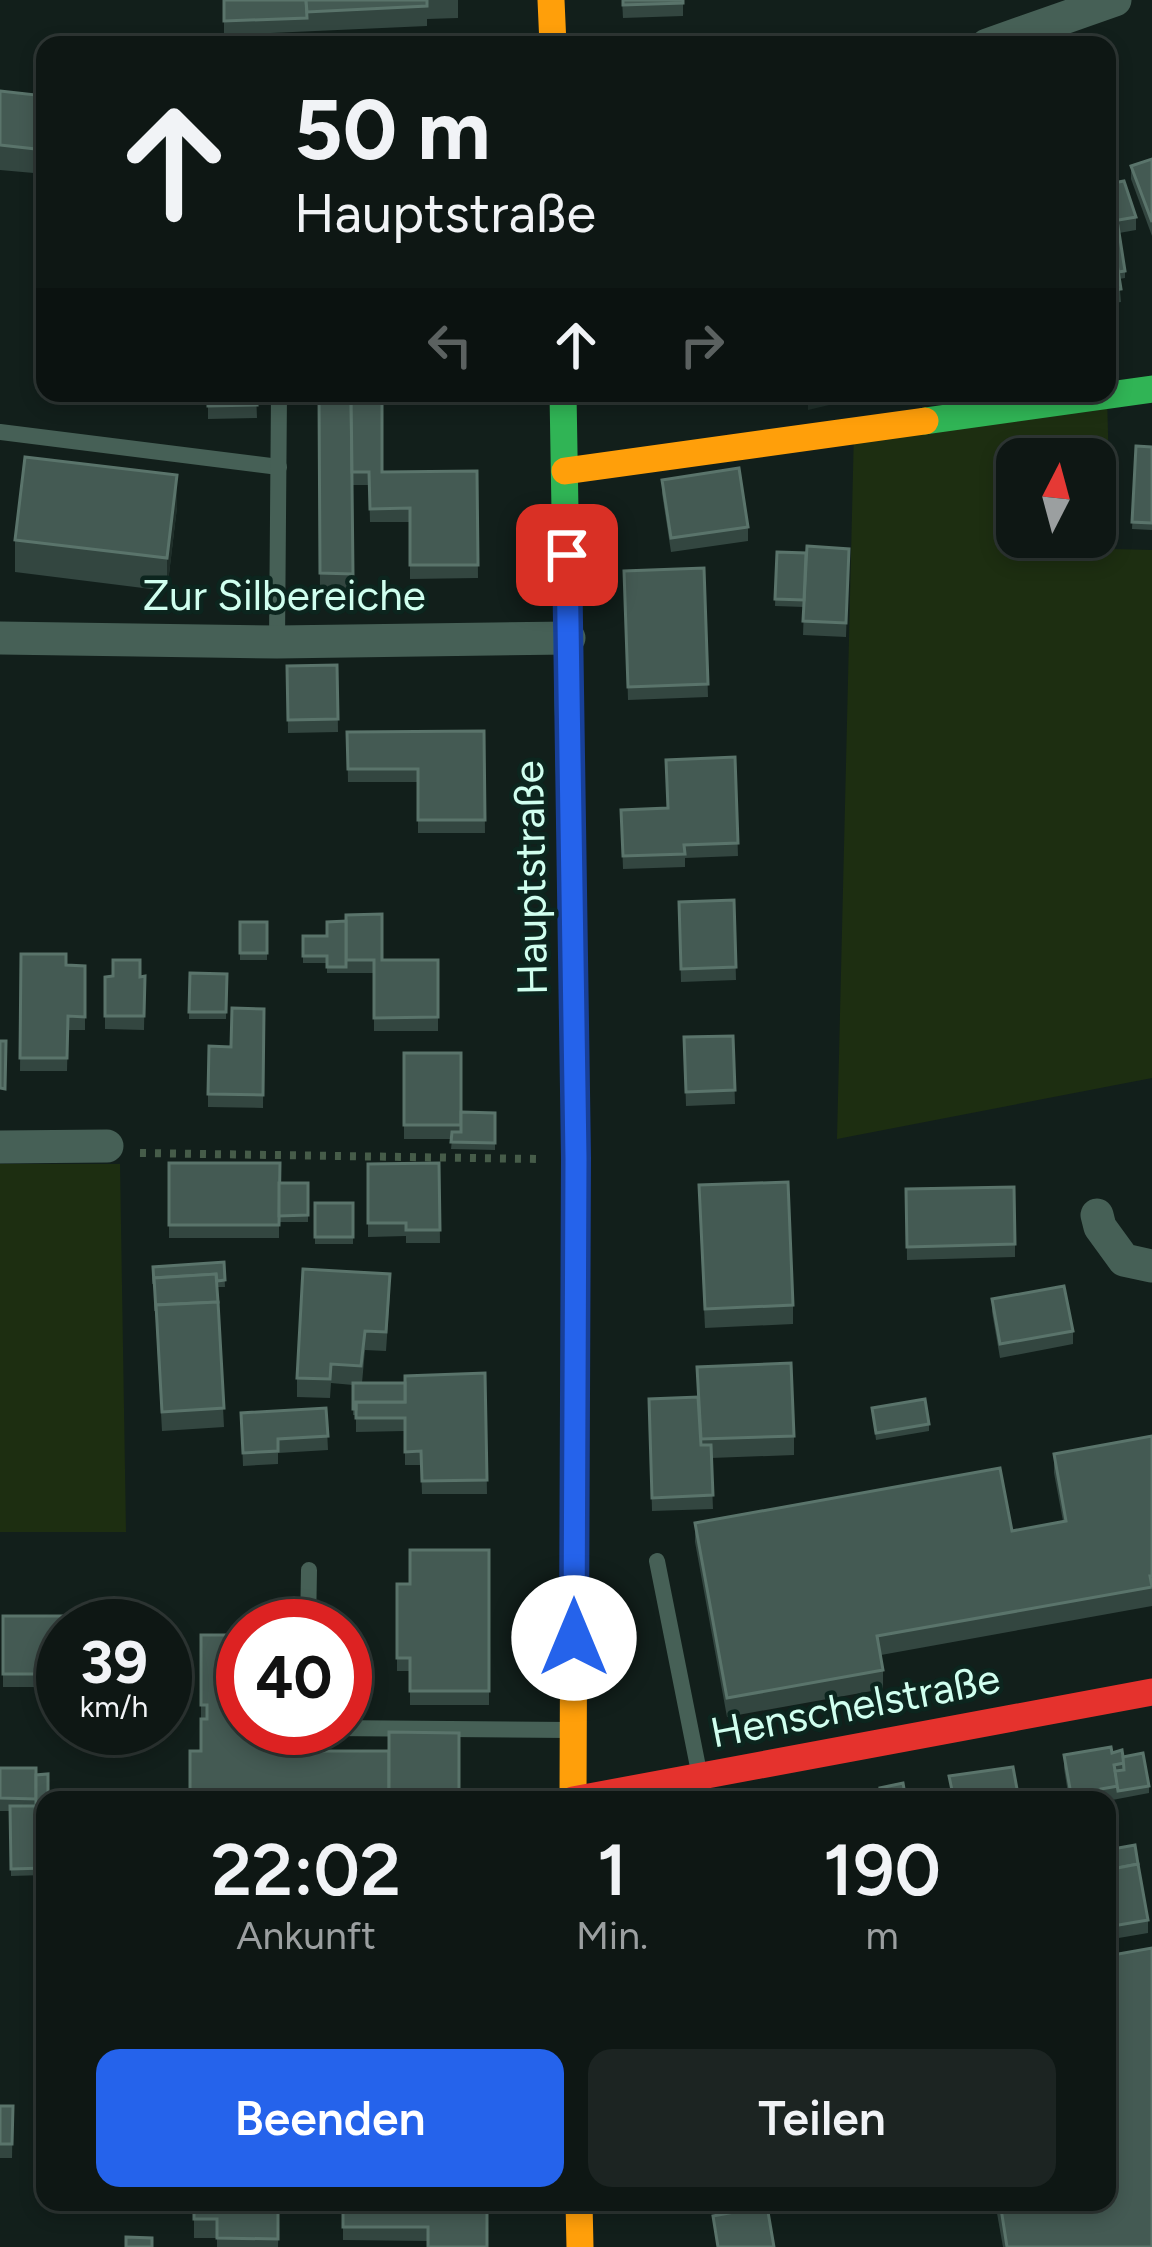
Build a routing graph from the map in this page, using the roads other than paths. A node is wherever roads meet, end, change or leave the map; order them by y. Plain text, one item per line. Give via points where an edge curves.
1 (551, 0) edge
2 (1115, 0) edge
3 (553, 36) edge
4 (1013, 36) edge
5 (1152, 388) edge
6 (1116, 393) edge
7 (279, 402) edge
8 (563, 402) edge
9 (1053, 402) edge
10 (0, 432) edge
11 (279, 467) junction
12 (565, 471) junction
13 (0, 638) edge
14 (569, 638) junction
15 (277, 642) junction
16 (107, 1146) road end
17 (0, 1147) edge
18 (1097, 1215) dead end
19 (1152, 1266) edge
20 (656, 1561) dead end
21 (309, 1570) dead end
22 (308, 1599) edge
23 (1152, 1692) edge
24 (372, 1728) edge
25 (574, 1730) junction
26 (700, 1776) junction
27 (574, 1791) edge
28 (621, 1791) edge
29 (579, 2211) edge
30 (580, 2247) edge

1 - 3 street
2 - 4 street
5 - 6 street
7 - 11 lane
8 - 12 street, Hauptstraße
9 - 12 street
10 - 11 lane
11 - 15 lane
12 - 14 street, Hauptstraße
13 - 15 street, Zur Silbereiche
14 - 15 street, Zur Silbereiche
14 - 25 street, Hauptstraße
16 - 17 street
18 - 19 street via 1124,1260
20 - 26 lane
21 - 22 lane
23 - 26 street, Henschelstraße
24 - 25 lane
25 - 27 street, Hauptstraße
26 - 28 street, Henschelstraße
29 - 30 street

